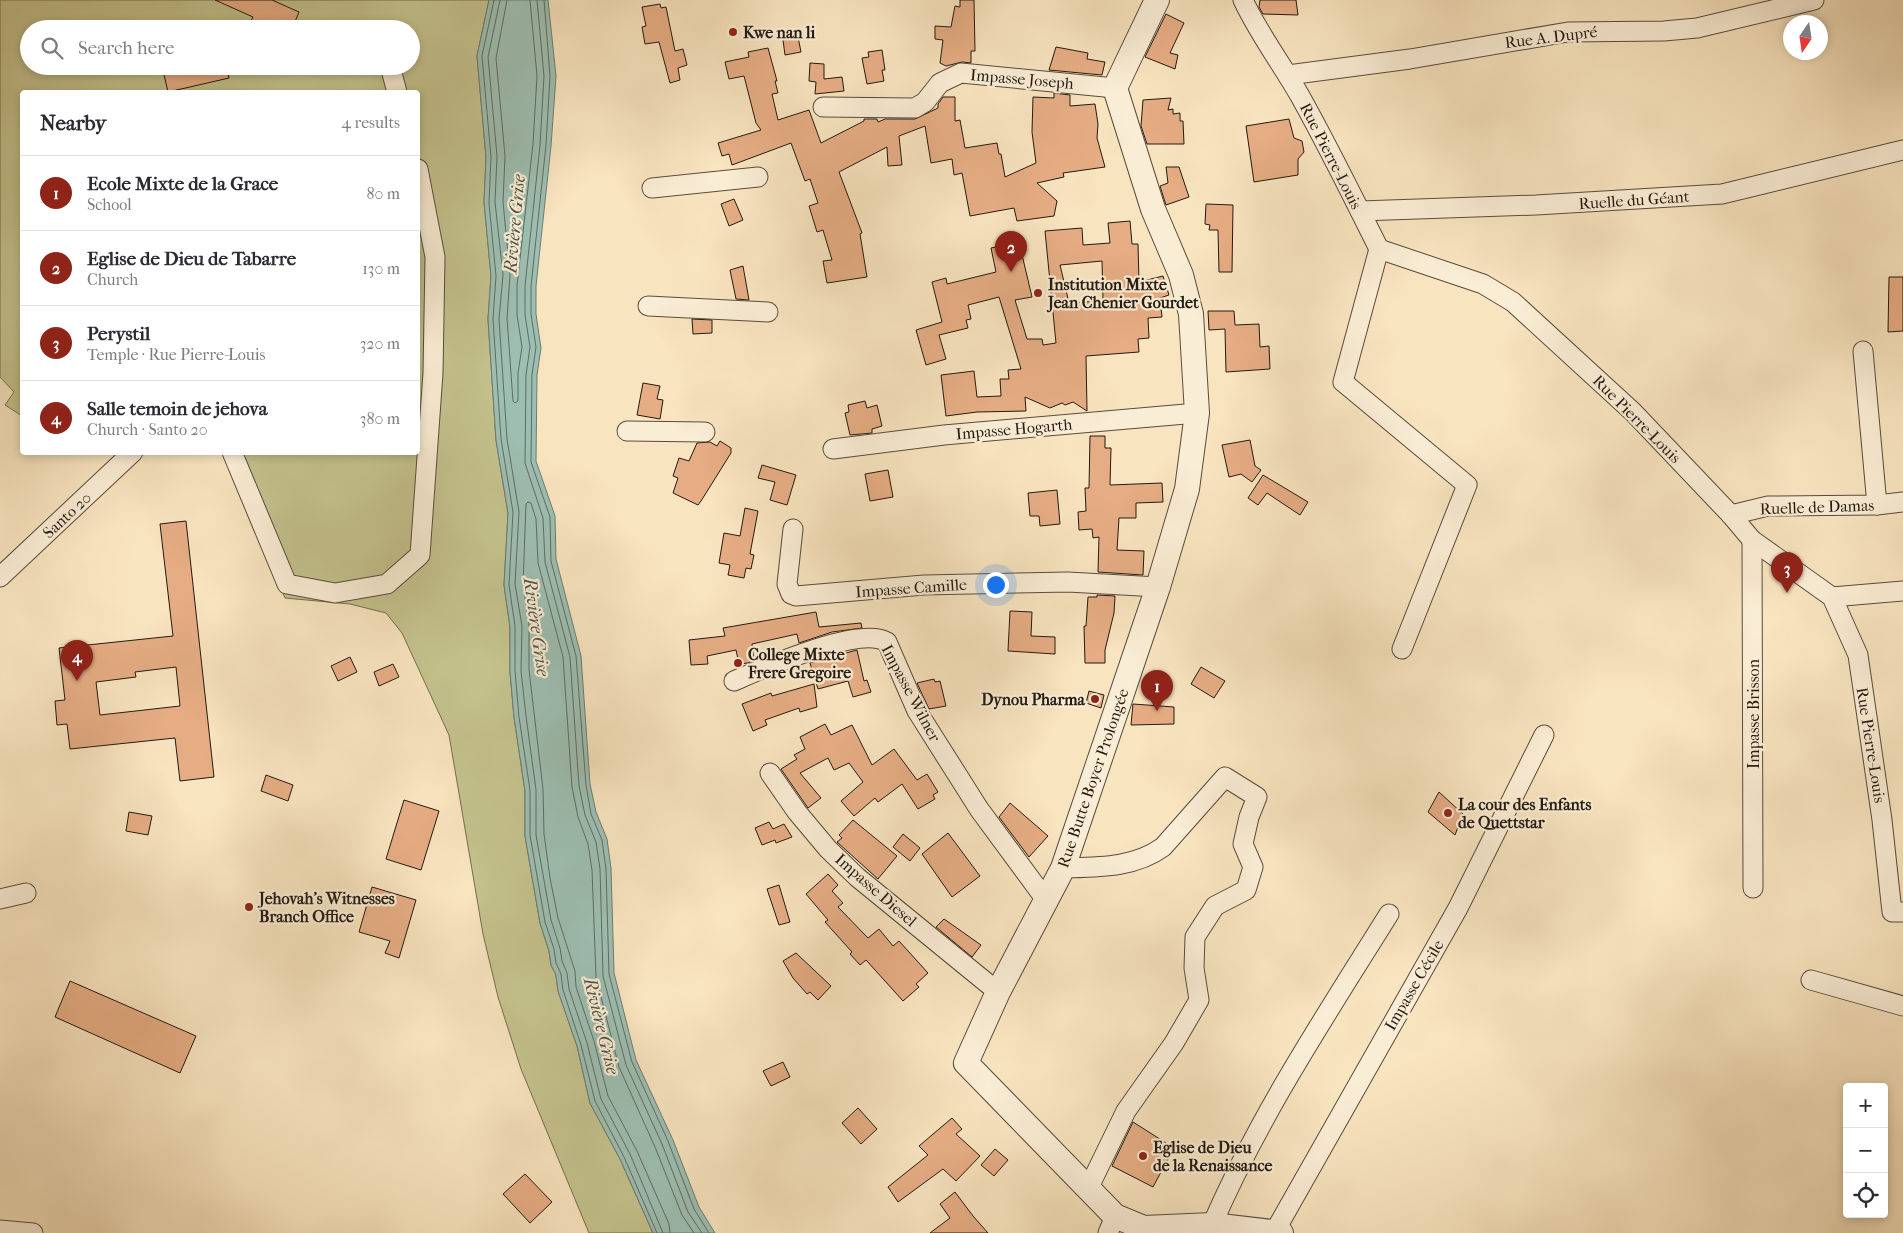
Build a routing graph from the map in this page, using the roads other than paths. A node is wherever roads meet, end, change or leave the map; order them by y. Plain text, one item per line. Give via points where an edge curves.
1 (1157, 0) edge
2 (1243, 0) edge
3 (1814, 0) edge
4 (392, 75) edge
5 (1288, 75) junction
6 (1115, 88) junction
7 (396, 90) edge
8 (823, 107) dead end
9 (1903, 150) edge
10 (758, 177) dead end
11 (420, 179) edge
12 (652, 188) dead end
13 (1360, 211) junction
14 (1379, 249) junction
15 (648, 306) dead end
16 (768, 312) dead end
17 (1863, 351) dead end
18 (1197, 412) junction
19 (627, 431) dead end
20 (705, 432) dead end
21 (832, 449) dead end
22 (130, 455) edge
23 (233, 455) edge
24 (1903, 502) edge
25 (1877, 505) junction
26 (1731, 515) junction
27 (794, 529) dead end
28 (1752, 540) junction
29 (0, 577) edge
30 (1158, 587) junction
31 (1903, 591) edge
32 (1832, 597) junction
33 (1402, 649) dead end
34 (734, 681) dead end
35 (1544, 735) dead end
36 (770, 772) dead end
37 (1064, 868) junction
38 (1753, 888) dead end
39 (26, 893) dead end
40 (0, 899) edge
41 (1046, 900) junction
42 (1903, 912) edge
43 (1389, 914) dead end
44 (1810, 980) dead end
45 (998, 992) junction
46 (1903, 1006) edge
47 (1089, 1187) junction
48 (1112, 1225) edge
49 (1212, 1225) junction
50 (0, 1230) edge
51 (1278, 1232) edge
52 (33, 1233) edge

1 - 6 street
2 - 5 street, Rue Pierre-Louis
3 - 5 street, Rue A. Dupré via 1697,28 1568,32 1410,59
4 - 7 street
5 - 13 street, Rue Pierre-Louis via 1337,162
6 - 8 street, Impasse Joseph via 961,73 940,83 925,102 915,108
6 - 18 street, Rue Butte Boyer Prolongée via 1154,210 1181,275 1191,314
9 - 13 street, Ruelle du Géant via 1722,194
10 - 12 street
11 - 23 street via 436,258 433,373 420,554 387,584 334,593 287,584
13 - 14 street, Rue Pierre-Louis
14 - 26 street, Rue Pierre-Louis via 1483,284 1513,302 1633,412
14 - 33 street via 1343,382 1467,485
15 - 16 street
17 - 25 street
18 - 21 street, Impasse Hogarth via 944,435
18 - 30 street, Rue Butte Boyer Prolongée via 1187,489
19 - 20 street
22 - 29 street, Santo 20
24 - 25 street, Ruelle de Damas
25 - 26 street, Ruelle de Damas via 1768,506
26 - 28 street, Rue Pierre-Louis
27 - 30 street, Impasse Camille via 787,584 791,594 796,596 924,584 1068,582
28 - 32 street, Rue Pierre-Louis
28 - 38 street, Impasse Brisson
30 - 37 street, Rue Butte Boyer Prolongée
31 - 32 street
32 - 42 street, Rue Pierre-Louis via 1858,654 1892,912
34 - 41 street, Impasse Wilner via 833,644 871,636 887,642 917,711 979,809
35 - 51 street, Impasse Cécile via 1458,908
36 - 45 street, Impasse Diesel via 797,812 857,877
37 - 41 street, Rue Butte Boyer Prolongée
37 - 47 street via 1111,866 1153,855 1163,848 1225,777 1257,798 1243,844 1253,867 1246,890 1215,906 1195,937 1194,968 1199,1000 1174,1043 1126,1111
39 - 40 street
41 - 45 street, Rue Butte Boyer Prolongée
43 - 49 street via 1304,1052 1227,1191
44 - 46 street
45 - 47 street, Rue Butte Boyer Prolongée via 966,1063
47 - 48 street, Rue Butte Boyer Prolongée
48 - 49 street, Rue Butte Boyer Prolongée via 1144,1228
49 - 51 street, Rue Butte Boyer Prolongée
50 - 52 street

